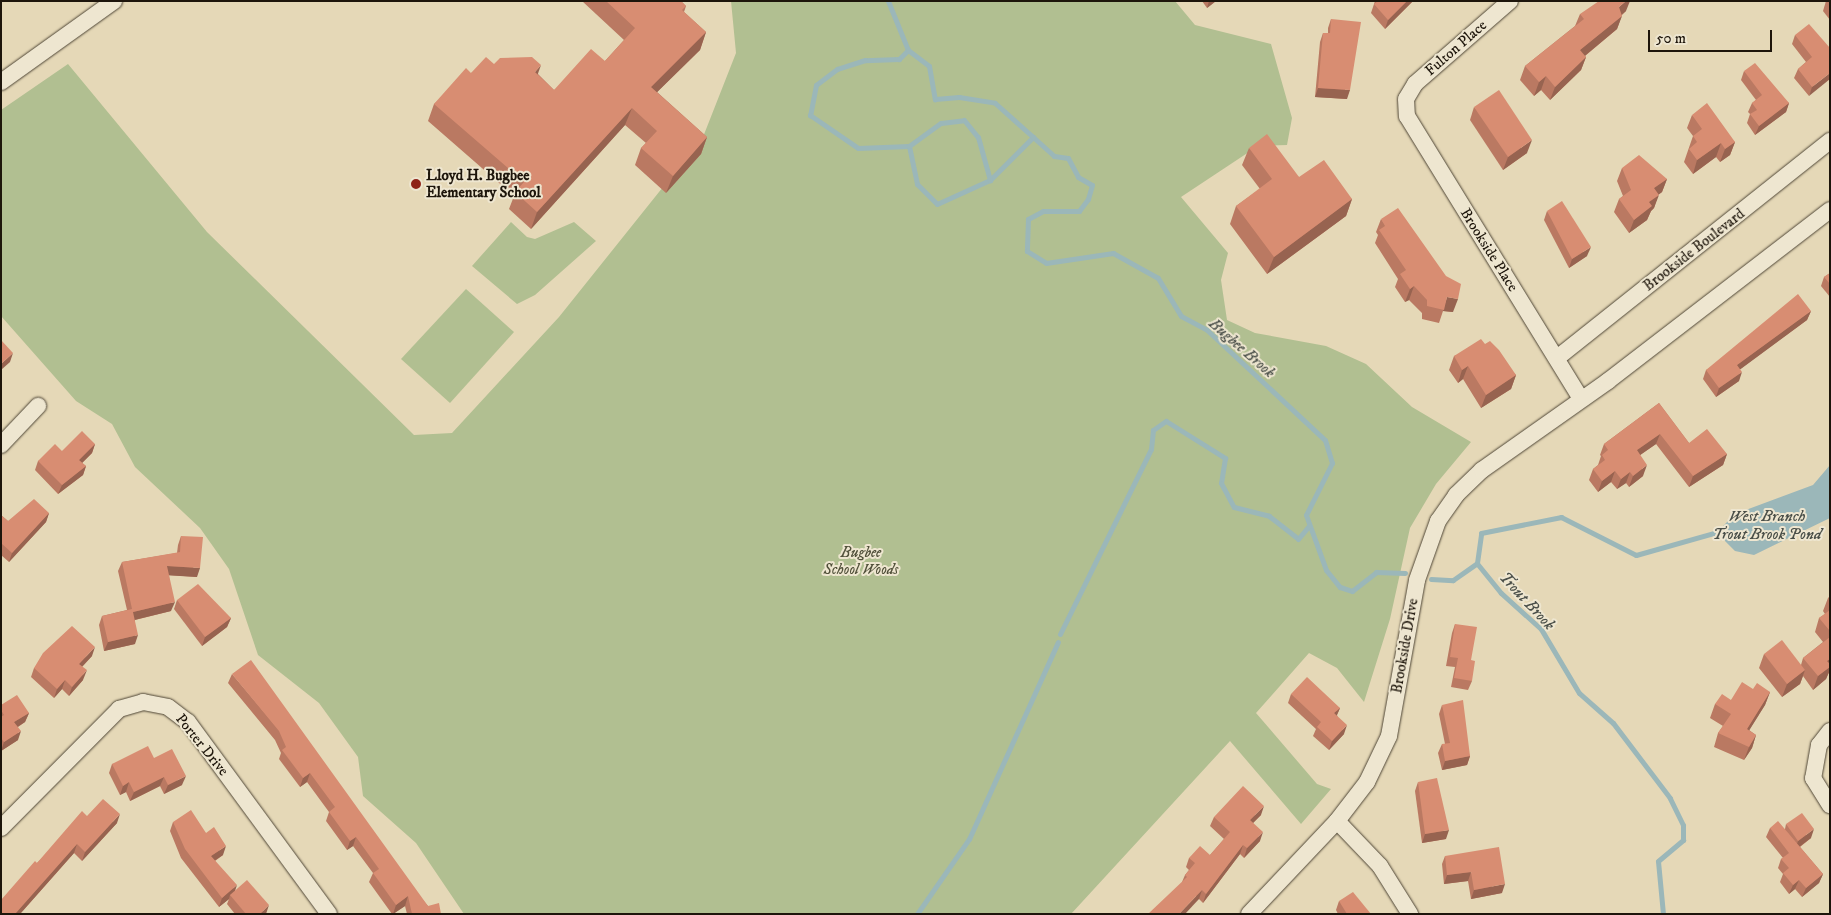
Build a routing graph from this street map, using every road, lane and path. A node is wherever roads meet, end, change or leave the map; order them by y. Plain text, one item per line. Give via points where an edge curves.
1 (114, 1) edge
2 (1510, 1) edge
3 (1, 82) edge
4 (1406, 99) joint
5 (1830, 141) edge
6 (1830, 210) edge
7 (1557, 358) junction
8 (1580, 397) junction
9 (38, 406) dead end
10 (1, 445) edge
11 (1830, 731) edge
12 (1830, 805) edge
13 (1337, 821) junction
14 (1, 828) edge
15 (329, 914) edge
16 (1249, 914) edge
17 (1410, 914) edge

1 - 3 street
2 - 4 street, Fulton Place via 1415,84
4 - 7 street, Brookside Place via 1416,134
5 - 7 street, Brookside Boulevard
6 - 8 street via 1608,382
7 - 8 street, Brookside Place
8 - 13 street, Brookside Drive via 1482,470 1456,495 1438,521 1417,580 1389,736 1367,782
9 - 10 street
11 - 12 street via 1819,746 1813,778
13 - 16 street, Brookside Drive
13 - 17 street via 1380,866
14 - 15 street, Porter Drive via 119,709 143,702 168,707 188,722

